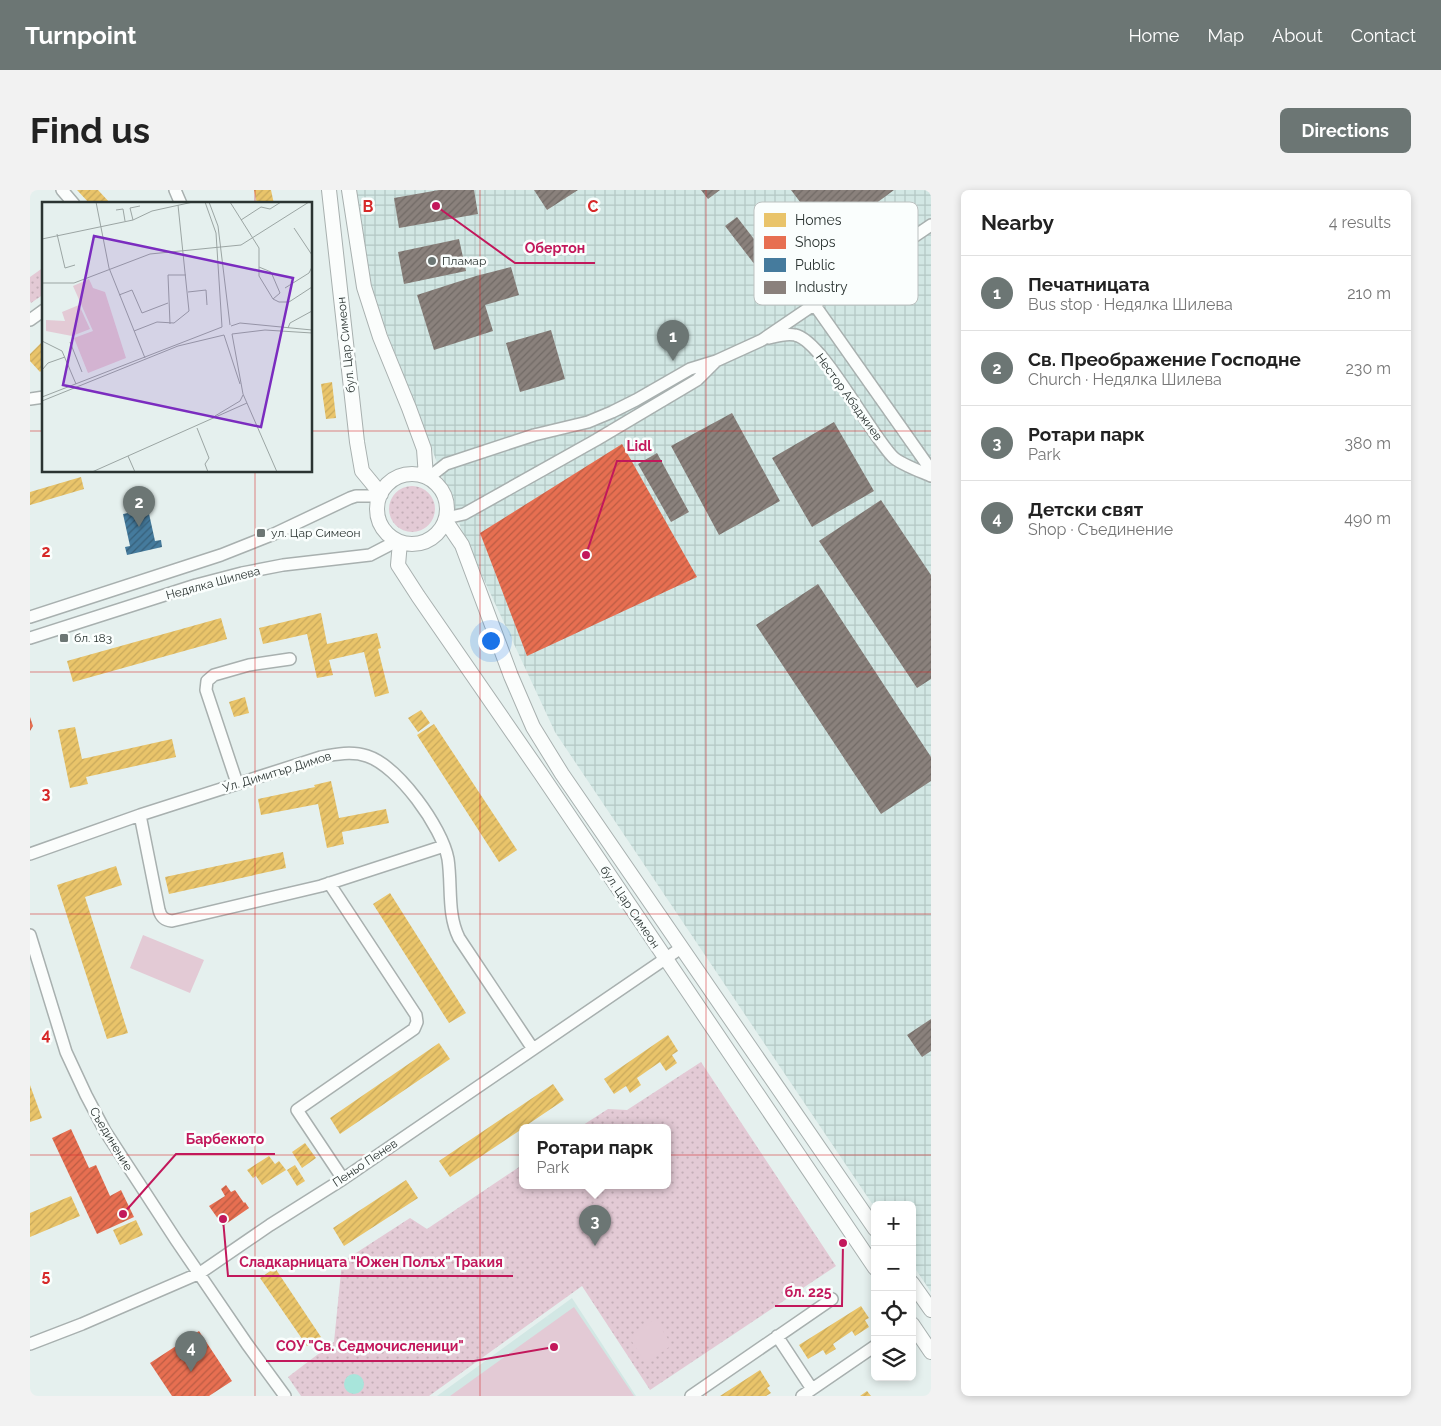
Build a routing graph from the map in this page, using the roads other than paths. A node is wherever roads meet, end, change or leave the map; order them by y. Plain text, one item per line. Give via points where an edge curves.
1 (62, 190) edge
2 (175, 190) edge
3 (329, 190) edge
4 (349, 190) edge
5 (72, 202) edge
6 (179, 202) edge
7 (931, 225) edge
8 (918, 234) edge
9 (813, 305) edge
10 (815, 305) edge
11 (42, 311) edge
12 (30, 320) edge
13 (762, 340) junction
14 (716, 361) junction
15 (931, 470) edge
16 (931, 476) edge
17 (427, 478) junction
18 (381, 495) junction
19 (446, 519) junction
20 (398, 541) junction
21 (30, 616) edge
22 (30, 638) edge
23 (290, 659) dead end
24 (238, 783) junction
25 (140, 814) junction
26 (444, 846) junction
27 (30, 854) edge
28 (329, 883) junction
29 (30, 935) edge
30 (681, 948) junction
31 (665, 959) junction
32 (533, 1049) junction
33 (342, 1179) junction
34 (871, 1223) edge
35 (871, 1262) edge
36 (200, 1273) junction
37 (916, 1289) edge
38 (832, 1299) dead end
39 (931, 1310) edge
40 (916, 1330) edge
41 (777, 1336) junction
42 (30, 1344) edge
43 (871, 1349) edge
44 (931, 1352) edge
45 (807, 1393) edge
46 (285, 1396) edge
47 (691, 1396) edge

1 - 5 street
2 - 6 street
3 - 18 main road, бул. Цар Симеон via 357,442 362,471
4 - 17 main road, бул. Цар Симеон via 364,287 424,449
7 - 8 street
9 - 13 street
10 - 15 street, Нестор Абаджиев
11 - 12 street
13 - 14 street
13 - 16 street, Нестор Абаджиев via 796,335 810,343 894,458
14 - 17 street via 690,369 636,400 588,422 534,435 446,464
14 - 19 street via 697,380 596,440 464,514
17 - 18 main road via 405,475 387,485
17 - 19 main road via 444,495
18 - 20 main road via 378,517 388,535
18 - 21 street, Недялка Шилева via 350,498 220,555
19 - 20 main road via 427,541 409,544
19 - 30 main road, бул. Цар Симеон via 462,545 533,727
20 - 22 street, Недялка Шилева via 370,555 283,566 205,582
20 - 31 main road, бул. Цар Симеон via 398,565
23 - 24 street via 249,665 214,675 207,681 206,690
24 - 25 street, Ул. Димитър Димов
24 - 26 street, Ул. Димитър Димов via 321,757 351,753 366,756 388,768 413,793
25 - 27 street, Ул. Димитър Димов
25 - 28 street via 159,910 167,920
26 - 28 street
26 - 32 street, Ул. Димитър Димов via 448,859 453,927
28 - 33 street via 416,1014 417,1022 414,1029 297,1110
29 - 36 street, Съединение via 66,1052 86,1095 123,1159
30 - 31 street, Пеньо Пенев
30 - 34 main road, бул. Цар Симеон
31 - 32 street, Пеньо Пенев
31 - 35 main road, бул. Цар Симеон
32 - 33 street, Пеньо Пенев
33 - 36 street, Пеньо Пенев
36 - 42 street, Пеньо Пенев
36 - 46 street, Съединение
37 - 39 main road
38 - 41 street
40 - 44 main road
41 - 45 street
41 - 47 street
43 - 45 street

